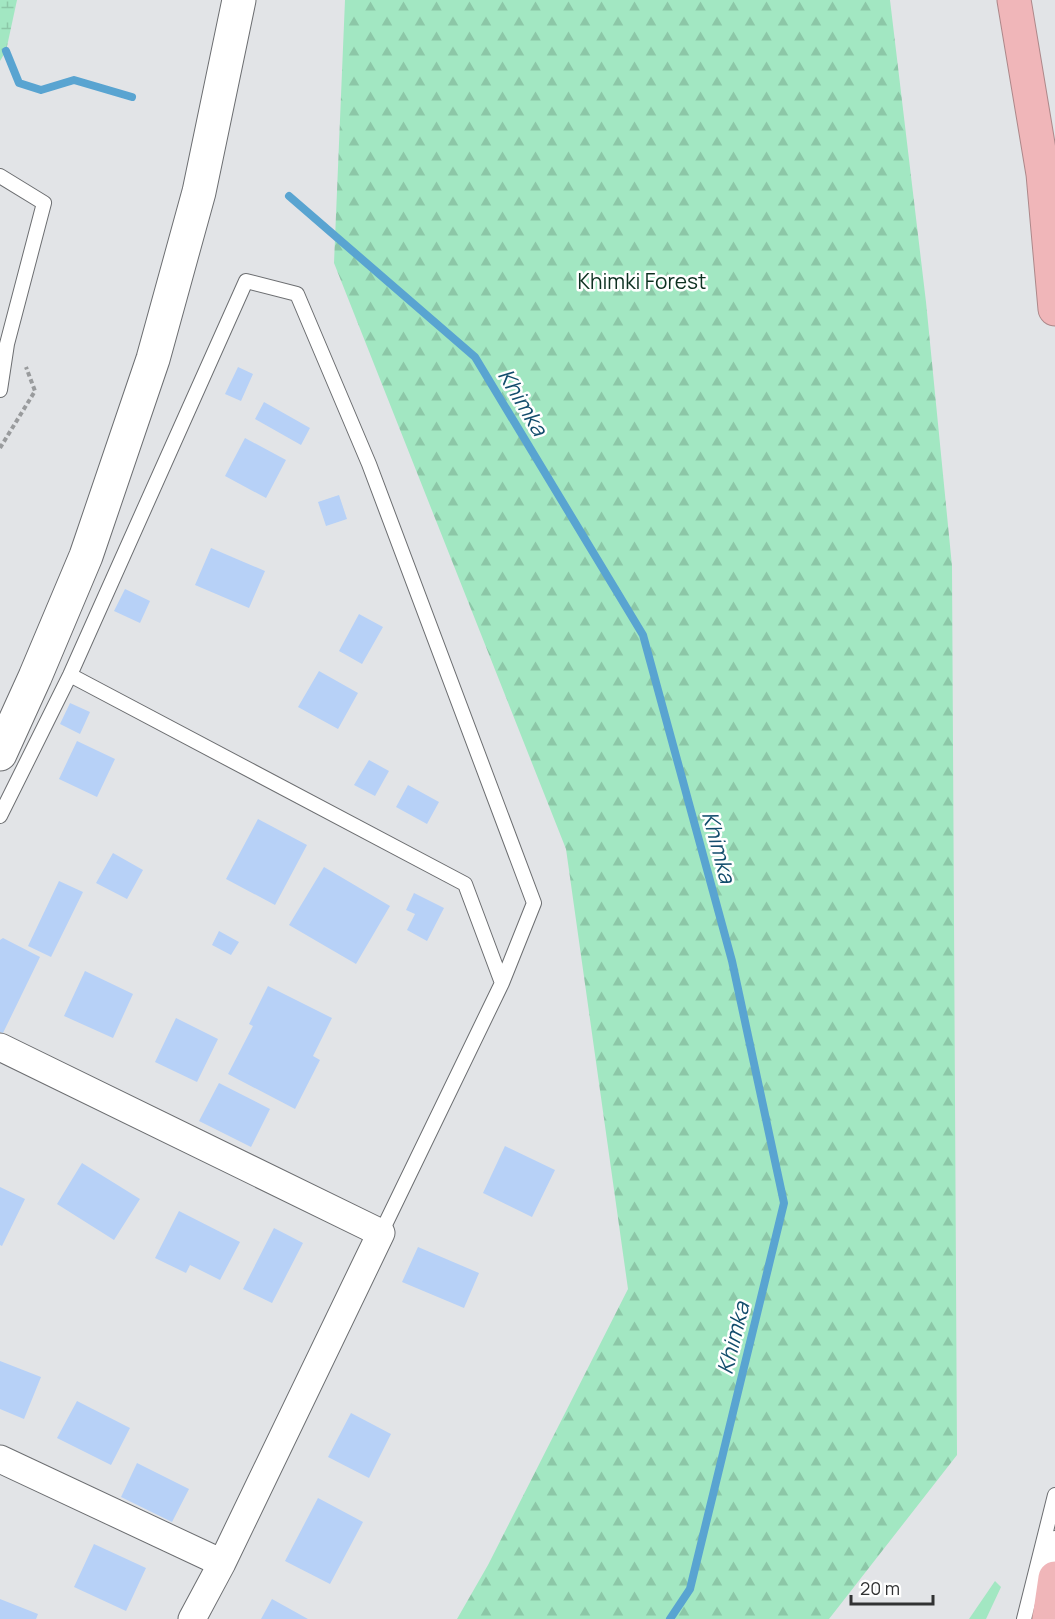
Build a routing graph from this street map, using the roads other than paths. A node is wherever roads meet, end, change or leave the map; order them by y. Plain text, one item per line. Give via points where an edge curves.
1 (239, 0) edge
2 (1014, 0) edge
3 (0, 176) edge
4 (1055, 309) edge
5 (0, 390) edge
6 (70, 675) junction
7 (0, 754) edge
8 (0, 816) edge
9 (502, 983) junction
10 (0, 1047) edge
11 (381, 1233) junction
12 (0, 1459) edge
13 (1055, 1495) edge
14 (1049, 1541) edge
15 (222, 1563) junction
16 (1055, 1578) edge
17 (192, 1619) edge
18 (1017, 1619) edge
19 (1024, 1619) edge
20 (1037, 1619) edge
21 (1048, 1619) edge

1 - 7 street via 199,192 153,359 86,556
2 - 4 highway via 1042,174
3 - 5 lane via 44,203 7,344
6 - 8 lane
6 - 9 lane via 465,884
6 - 9 lane via 246,281 297,294 369,464 534,903
9 - 11 lane
10 - 11 street
11 - 15 street
12 - 15 street
13 - 14 lane
14 - 18 lane
14 - 19 lane
14 - 20 lane
15 - 17 street
16 - 21 highway

